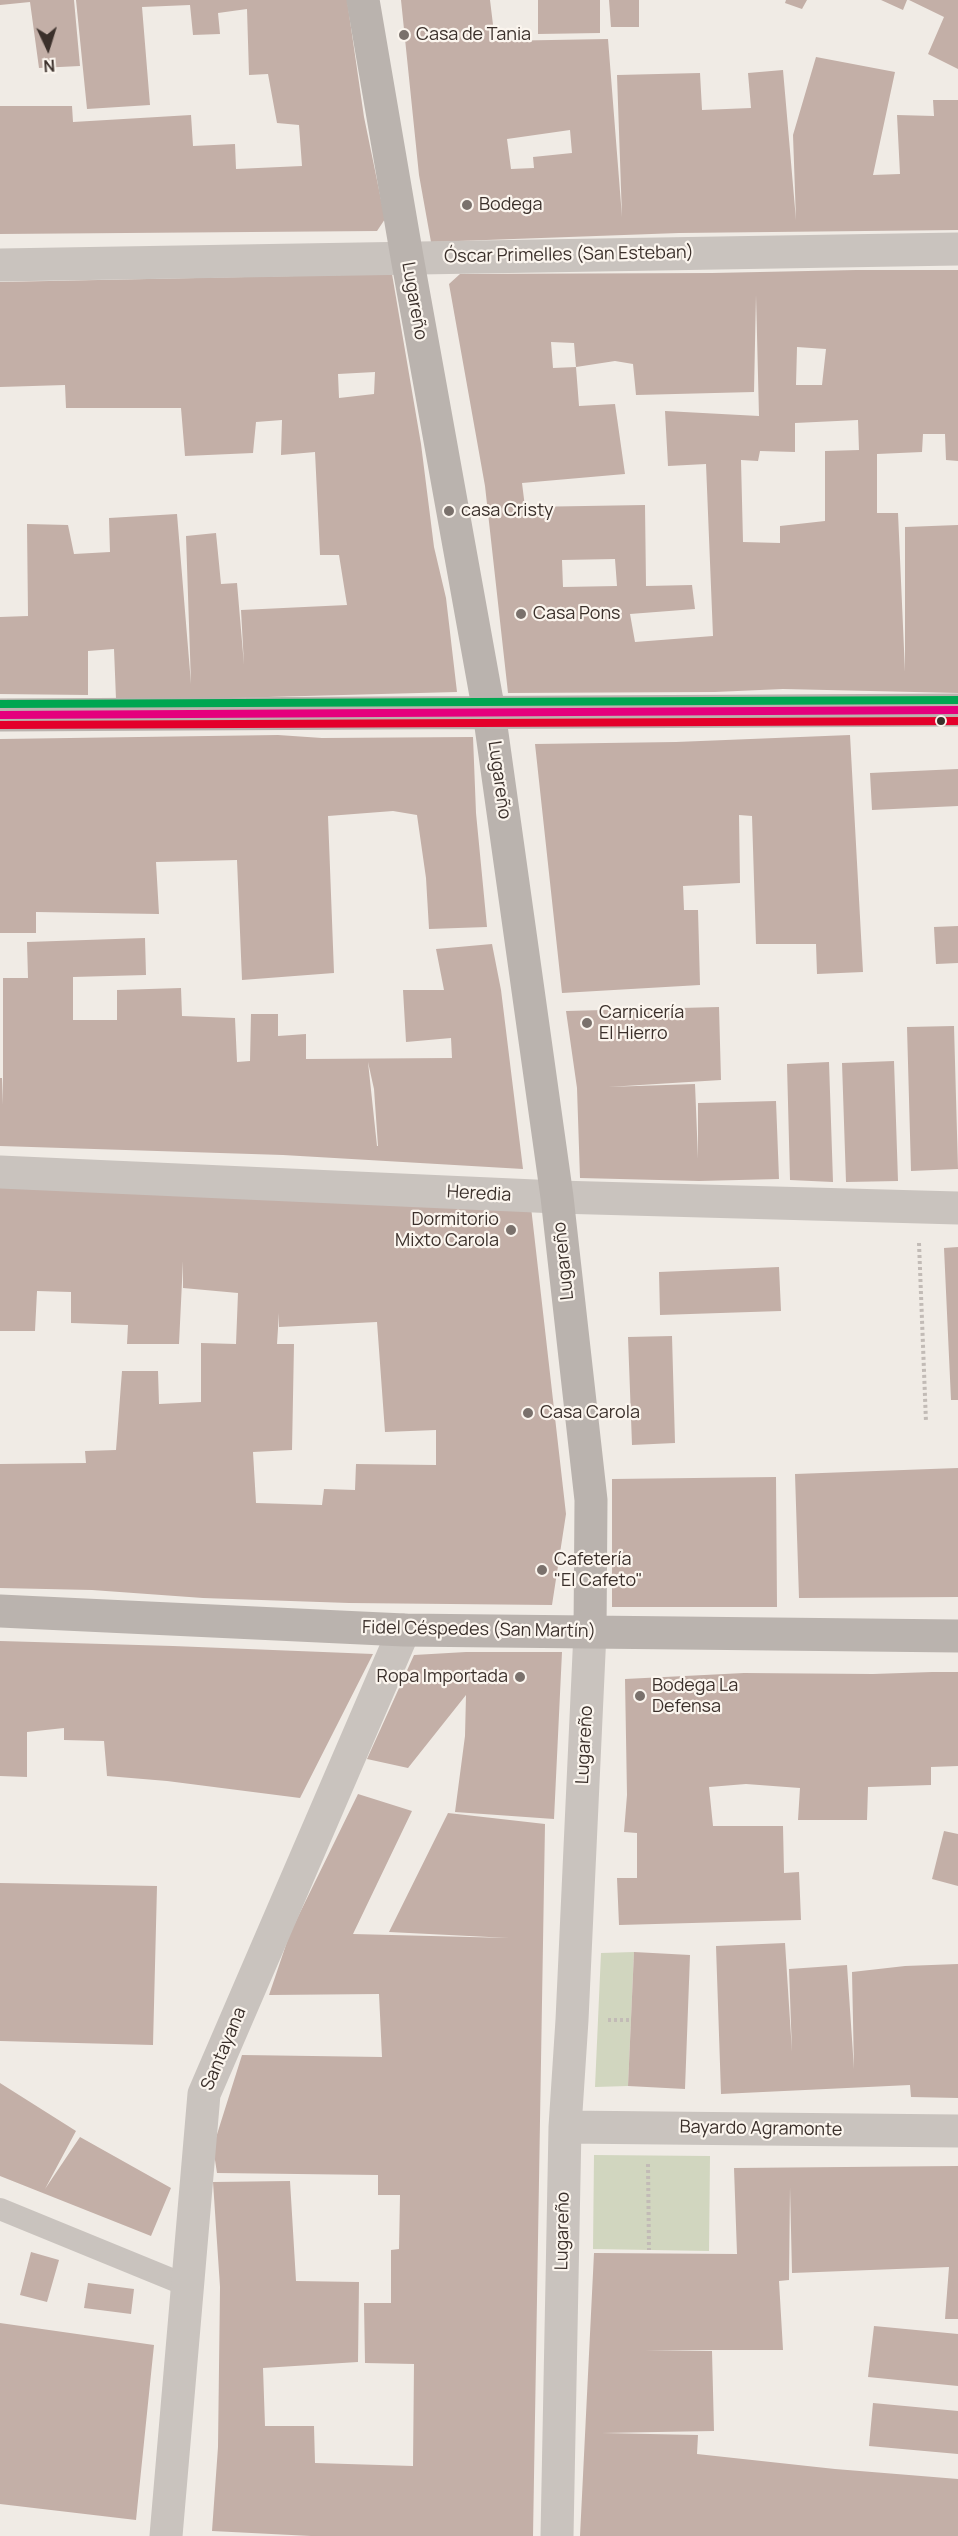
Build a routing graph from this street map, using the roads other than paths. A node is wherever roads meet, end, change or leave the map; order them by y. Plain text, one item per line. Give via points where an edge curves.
1 (363, 0) edge
2 (958, 249) edge
3 (406, 257) junction
4 (0, 265) edge
5 (958, 710) edge
6 (489, 712) junction
7 (0, 715) edge
8 (0, 1172) edge
9 (557, 1197) junction
10 (958, 1208) edge
11 (0, 1611) edge
12 (404, 1630) junction
13 (590, 1632) junction
14 (958, 1636) edge
15 (565, 2127) junction
16 (958, 2131) edge
17 (0, 2209) edge
18 (188, 2286) junction
19 (166, 2536) edge
20 (557, 2536) edge

1 - 3 street, Lugareño
2 - 3 street, Óscar Primelles (San Esteban)
3 - 4 street, Óscar Primelles (San Esteban)
3 - 6 street, Lugareño
5 - 6 street
6 - 7 street
6 - 9 street, Lugareño
8 - 9 street, Heredia
9 - 10 street, Heredia
9 - 13 street, Lugareño via 591,1500
11 - 12 street, Fidel Céspedes (San Martín)
12 - 13 street, Fidel Céspedes (San Martín)
12 - 18 street, Santayana via 204,2094
13 - 14 street, Fidel Céspedes (San Martín)
13 - 15 street, Lugareño
15 - 16 street, Bayardo Agramonte
15 - 20 street, Lugareño
17 - 18 lane
18 - 19 street, Santayana

